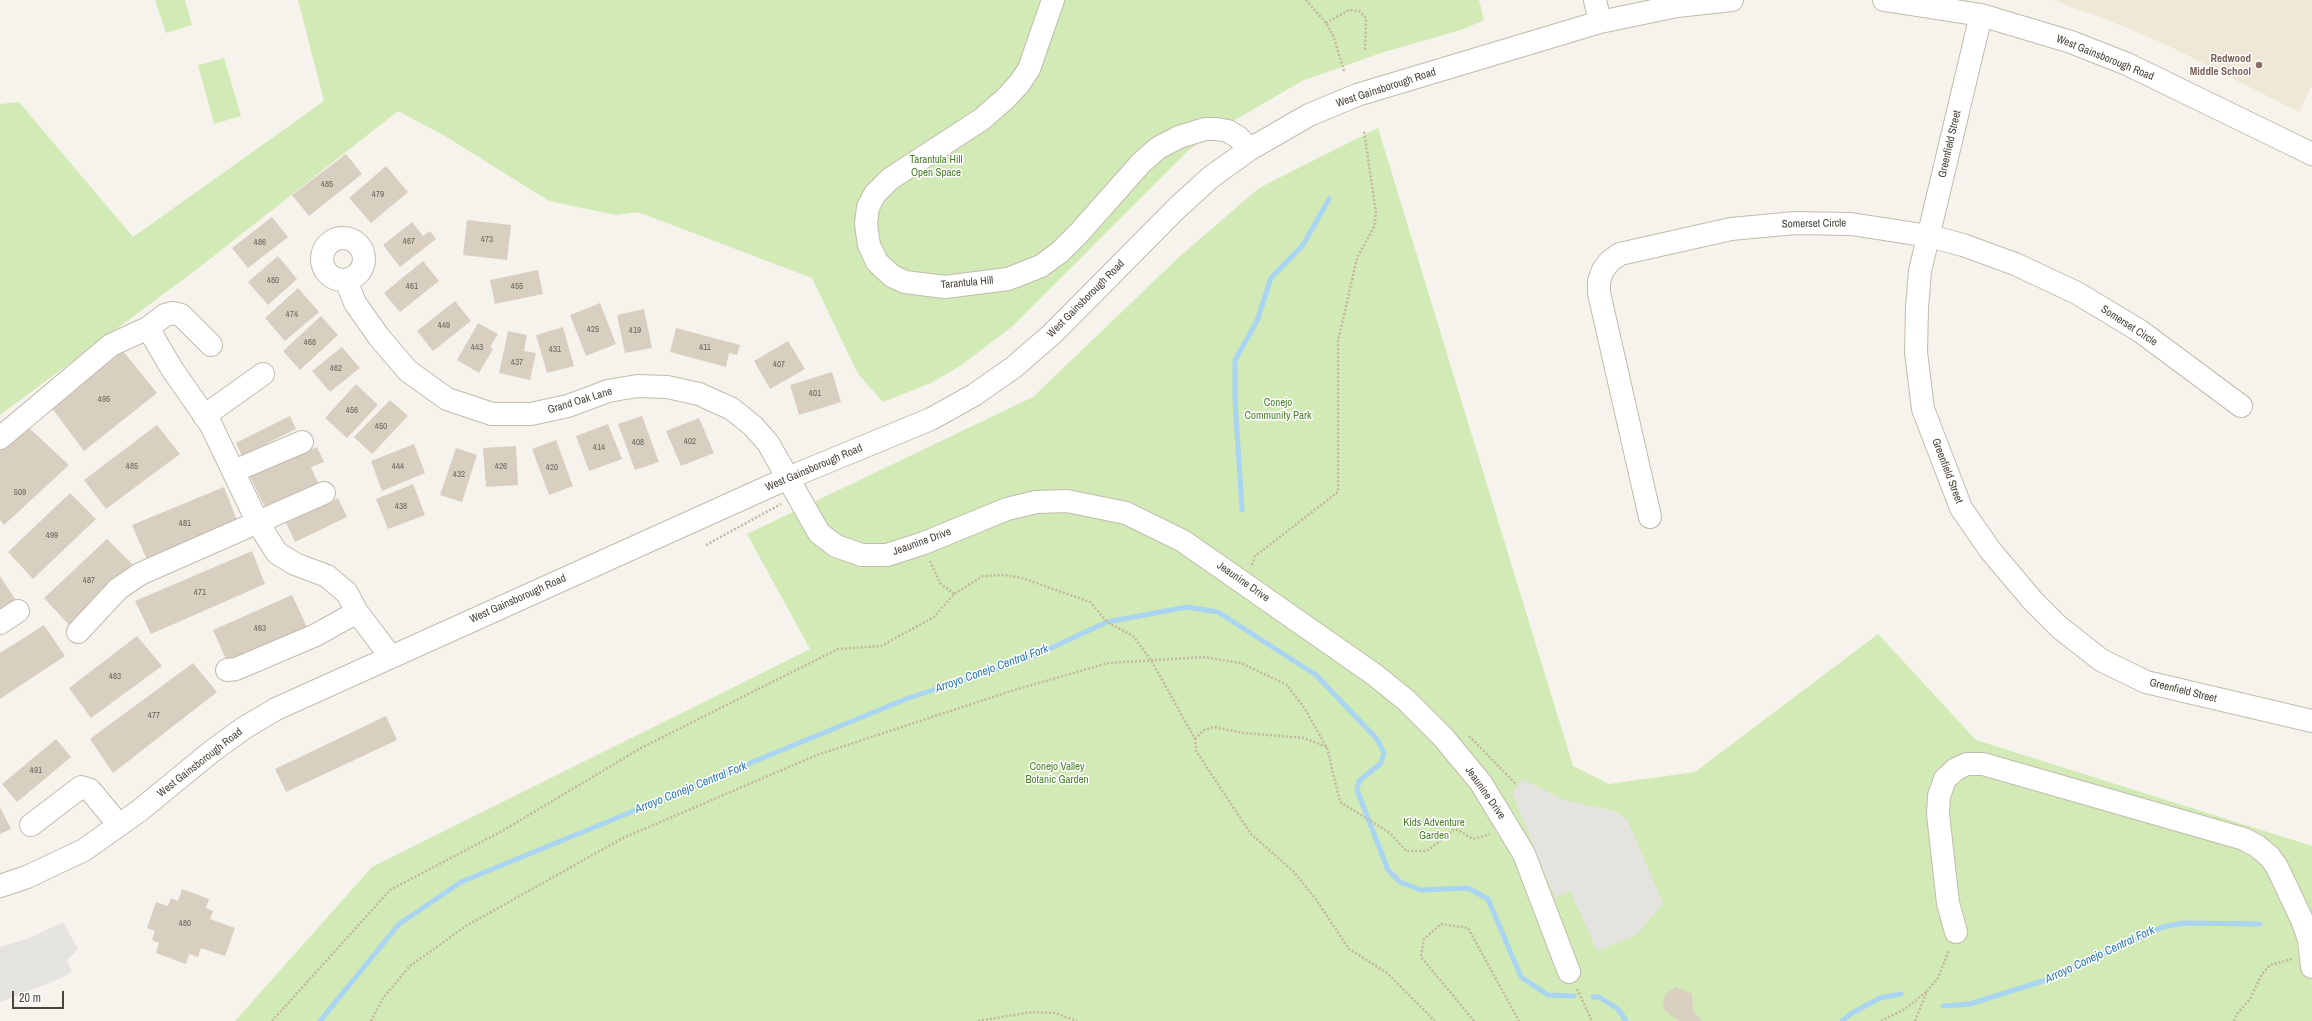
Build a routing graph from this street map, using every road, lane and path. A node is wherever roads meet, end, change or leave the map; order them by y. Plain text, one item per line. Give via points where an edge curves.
1 (1053, 0) edge
2 (1306, 0) edge
3 (1595, 0) edge
4 (1732, 0) edge
5 (1884, 0) edge
6 (1981, 15) junction
7 (1600, 22) junction
8 (1326, 23) junction
9 (1365, 51) dead end
10 (1344, 71) dead end
11 (1364, 131) dead end
12 (1250, 149) junction
13 (2312, 154) edge
14 (1929, 236) junction
15 (346, 280) dead end
16 (148, 328) junction
17 (211, 344) dead end
18 (263, 374) dead end
19 (2241, 406) dead end
20 (204, 416) junction
21 (0, 438) edge
22 (302, 442) dead end
23 (234, 471) junction
24 (792, 487) junction
25 (324, 493) dead end
26 (1650, 517) dead end
27 (258, 523) junction
28 (924, 543) junction
29 (706, 545) dead end
30 (1252, 567) dead end
31 (954, 594) junction
32 (357, 612) junction
33 (78, 632) dead end
34 (391, 657) junction
35 (1151, 660) junction
36 (228, 670) dead end
37 (2312, 721) edge
38 (1468, 735) dead end
39 (1195, 740) junction
40 (1327, 748) junction
41 (1517, 785) dead end
42 (31, 825) dead end
43 (119, 826) junction
44 (1508, 826) junction
45 (0, 886) edge
46 (1956, 932) joint
47 (2311, 940) edge
48 (2303, 963) edge
49 (1569, 972) joint
50 (1927, 991) junction
51 (272, 1021) edge
52 (371, 1021) edge
53 (978, 1021) edge
54 (1077, 1021) edge
55 (1435, 1021) edge
56 (1474, 1021) edge
57 (1519, 1021) edge
58 (1592, 1021) edge
59 (1881, 1021) edge
60 (1915, 1021) edge
61 (2234, 1021) edge

1 - 12 street, Tarantula Hill via 1028,69 1019,84 982,119 890,179 875,194 868,207 866,224 869,245 877,262 892,276 905,282 945,287 1008,279 1041,266 1060,252 1141,163 1158,148 1179,137 1205,129 1216,129 1228,131
2 - 8 path
3 - 7 street
4 - 7 street, West Gainsborough Road via 1677,6
5 - 6 street, West Gainsborough Road
6 - 13 street, West Gainsborough Road via 2071,42 2127,64
6 - 14 street, Greenfield Street
7 - 12 street, West Gainsborough Road via 1357,95 1309,115
8 - 9 path via 1349,10 1359,11 1366,18
8 - 10 path via 1333,35
11 - 30 path via 1376,213 1374,227 1357,258 1338,341 1338,492 1255,556
12 - 24 street, West Gainsborough Road via 1211,177 1052,334 1014,367 974,395 931,419
14 - 19 street, Somerset Circle via 2015,264 2077,293 2140,331
14 - 26 street, Somerset Circle via 1851,224 1795,223 1731,229 1650,246 1620,254 1610,261 1599,281 1599,293
14 - 37 street, Greenfield Street via 1920,271 1917,308 1916,352 1923,409 1961,508 1990,550 2059,627 2100,660 2146,682 2187,694
15 - 24 street, Grand Oak Lane via 355,303 379,337 408,371 447,399 492,414 531,414 568,406 608,391 637,386 667,387 700,394 732,409 753,426 773,451
16 - 17 street via 165,315 181,315
16 - 20 street
16 - 21 street via 112,345
18 - 20 street
20 - 23 street
22 - 23 street
23 - 27 street
24 - 28 street, Jeaunine Drive via 819,533 836,546 862,555 887,555
24 - 29 path
24 - 34 street, West Gainsborough Road
25 - 27 street
27 - 32 street via 277,553 295,564 327,576 346,593
27 - 33 street via 140,574 118,589
28 - 31 path via 940,583
28 - 44 street, Jeaunine Drive via 1007,509 1036,502 1067,501 1098,506 1126,513 1150,523 1183,541 1322,637 1407,701 1443,737 1481,783
31 - 35 path via 983,576 1022,578 1090,602 1107,622 1133,636
31 - 51 path via 934,617 904,634 881,646 838,649 641,748 504,830 390,890
32 - 34 street
32 - 36 street via 316,634 236,669
34 - 43 street, West Gainsborough Road via 276,709 244,728
35 - 39 path
35 - 40 path via 1203,657 1241,663 1287,685 1305,709
35 - 52 path via 1108,663 1011,691 817,755 623,838 466,926 410,966 383,998
38 - 41 path
39 - 40 path via 1204,730 1214,727 1244,733 1304,738
39 - 55 path via 1196,751 1251,834 1293,871 1349,949 1387,973
40 - 44 path via 1340,802 1390,834 1406,851 1427,851 1453,830 1458,830 1473,839
42 - 43 street via 81,787 90,790
43 - 45 street, West Gainsborough Road via 84,850 27,877
44 - 49 street, Jeaunine Drive via 1524,854
46 - 47 street via 1948,903 1938,814 1939,796 1945,779 1956,769 1967,764 1983,764 2236,837 2257,846 2277,867
46 - 50 path via 1938,978
47 - 48 street
48 - 61 path via 2270,965
49 - 58 path
50 - 59 path via 1905,1009
50 - 60 path
53 - 54 path via 1032,1012 1056,1013
56 - 57 path via 1421,957 1424,939 1441,924 1468,928

